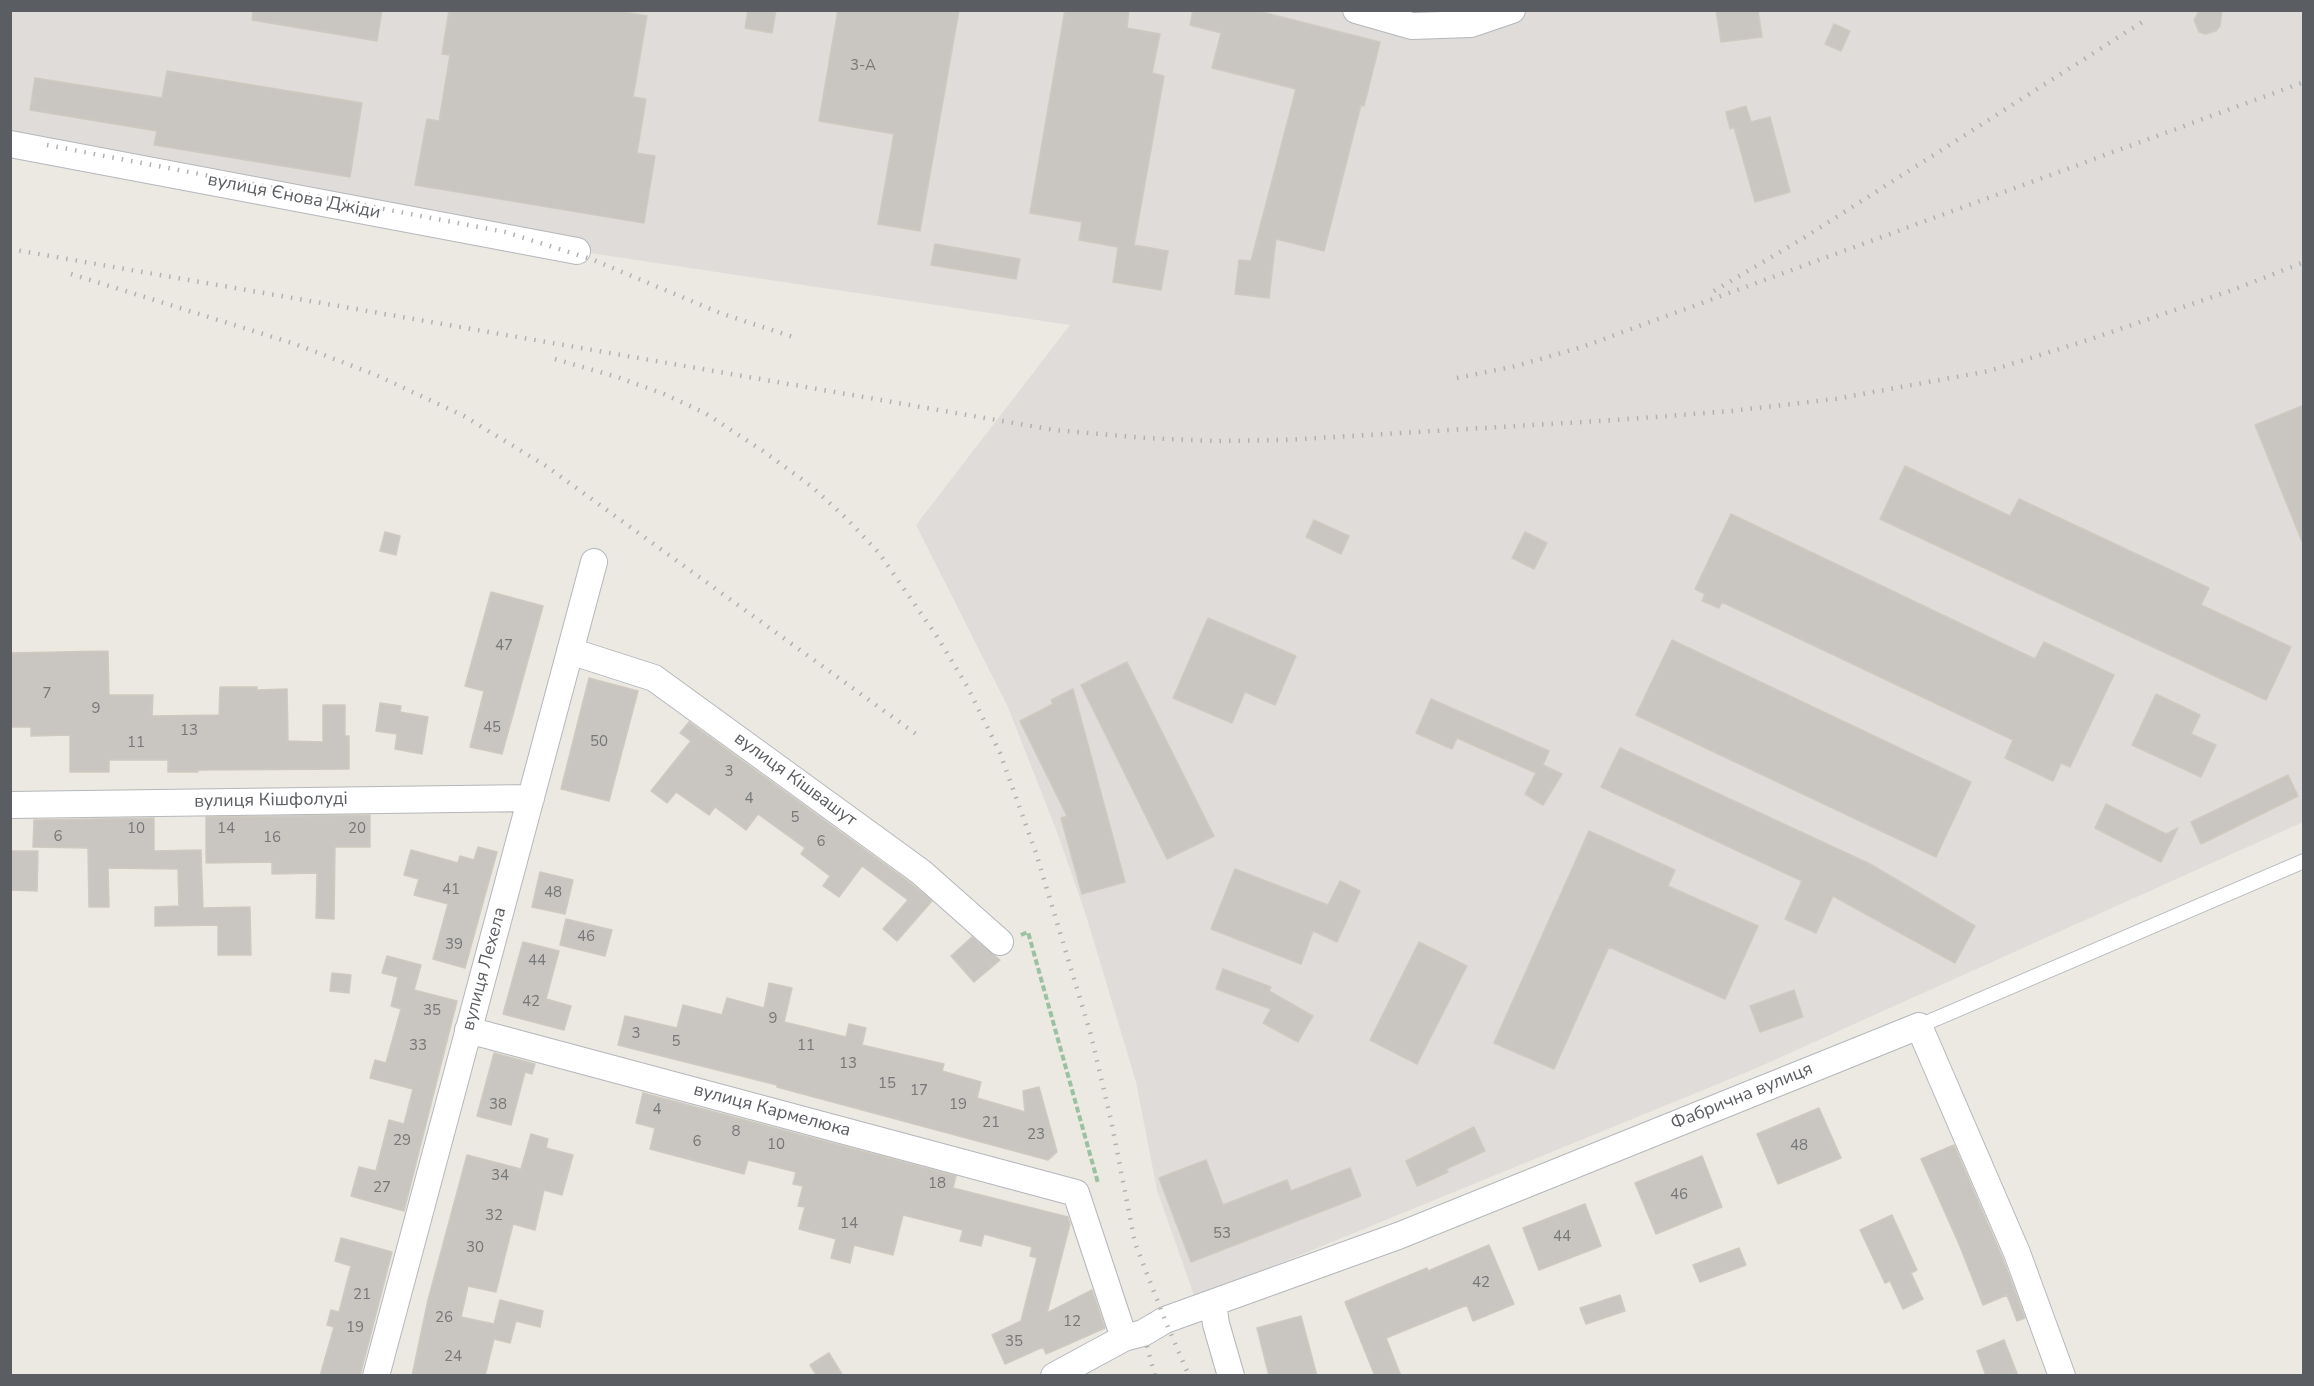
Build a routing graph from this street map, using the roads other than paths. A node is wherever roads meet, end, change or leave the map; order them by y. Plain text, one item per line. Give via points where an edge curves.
1 (1356, 10) edge
2 (1512, 10) edge
3 (10, 144) edge
4 (578, 251) dead end
5 (594, 562) dead end
6 (570, 651) junction
7 (531, 798) junction
8 (10, 805) edge
9 (2304, 861) edge
10 (1000, 942) road end
11 (1919, 1026) junction
12 (468, 1029) junction
13 (1213, 1304) junction
14 (1124, 1338) junction
15 (376, 1376) edge
16 (1054, 1376) edge
17 (1231, 1376) edge
18 (2062, 1376) edge

1 - 2 street via 1412,26 1471,24
3 - 4 street, вулиця Єнова Джіди
5 - 6 street, вулиця Лехела
6 - 7 street, вулиця Лехела
6 - 10 street, вулиця Кішвашут via 654,678 921,872
7 - 8 street, вулиця Кішфолуді
7 - 12 street, вулиця Лехела
9 - 11 lane
11 - 13 street, Фабрична вулиця via 1398,1236
11 - 18 street via 2017,1253
12 - 14 street, вулиця Кармелюка via 1088,1190
12 - 15 street, вулиця Лехела
13 - 14 street, Фабрична вулиця
13 - 17 street
14 - 16 street, Фабрична вулиця

